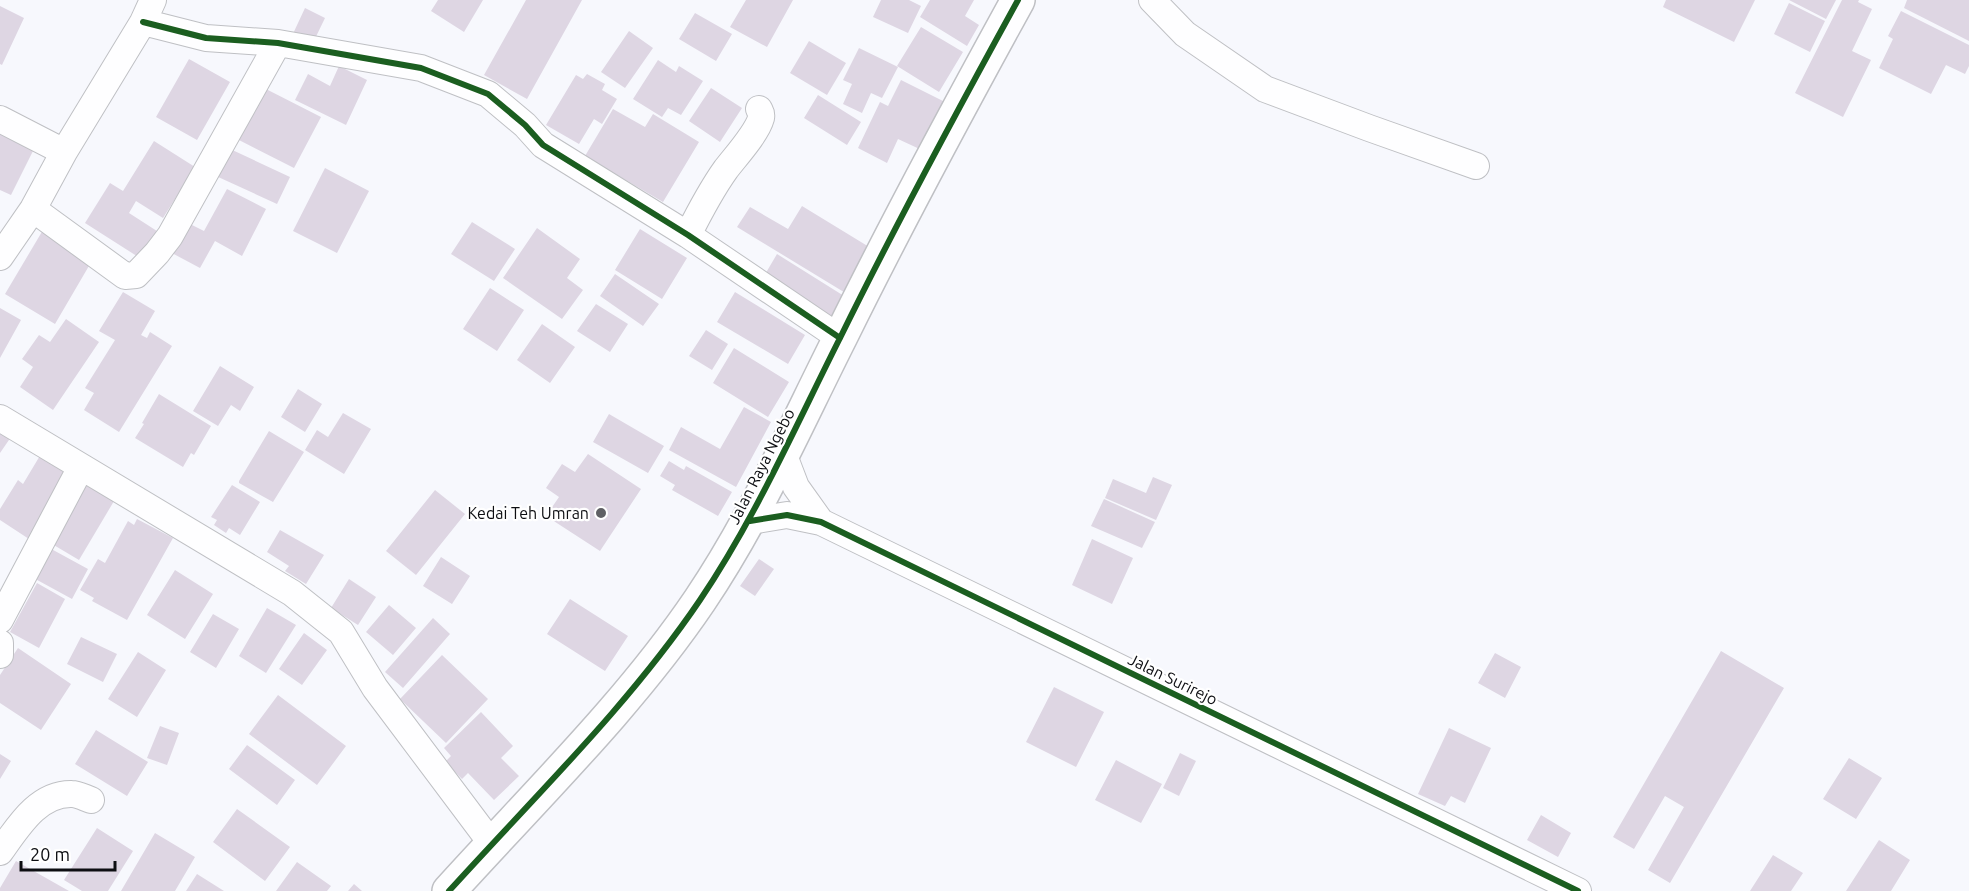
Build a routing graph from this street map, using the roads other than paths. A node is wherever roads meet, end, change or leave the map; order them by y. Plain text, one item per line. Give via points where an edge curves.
1 (1018, 0) edge
2 (1152, 0) edge
3 (148, 11) edge
4 (278, 43) junction
5 (759, 109) dead end
6 (0, 119) edge
7 (64, 152) junction
8 (1476, 166) dead end
9 (33, 209) junction
10 (688, 236) junction
11 (0, 257) edge
12 (840, 338) junction
13 (0, 418) edge
14 (783, 453) junction
15 (81, 467) junction
16 (750, 521) junction
17 (821, 522) junction
18 (0, 620) edge
19 (0, 643) edge
20 (0, 655) edge
21 (91, 800) dead end
22 (492, 844) junction
23 (0, 852) edge
24 (449, 891) edge
25 (1578, 891) edge

1 - 12 street, Jalan Raya Ngebo
2 - 8 street via 1185,34 1265,89
3 - 4 street via 206,38
3 - 7 street
4 - 9 street via 170,236 136,275 125,276
4 - 10 street via 421,68 488,94 543,145
5 - 10 street via 760,119 724,171
6 - 7 street
7 - 9 street
9 - 11 street
10 - 12 street
12 - 14 street, Jalan Raya Ngebo
13 - 15 street
14 - 16 street, Jalan Raya Ngebo
14 - 17 street, Jalan Surirejo via 796,487
15 - 18 street
15 - 22 street via 292,593 341,632 409,736
16 - 17 street, Jalan Surirejo via 787,515
16 - 22 street, Jalan Raya Ngebo via 655,663
17 - 25 street, Jalan Surirejo
19 - 20 street
21 - 23 street via 74,794 54,796 26,816
22 - 24 street, Jalan Raya Ngebo

